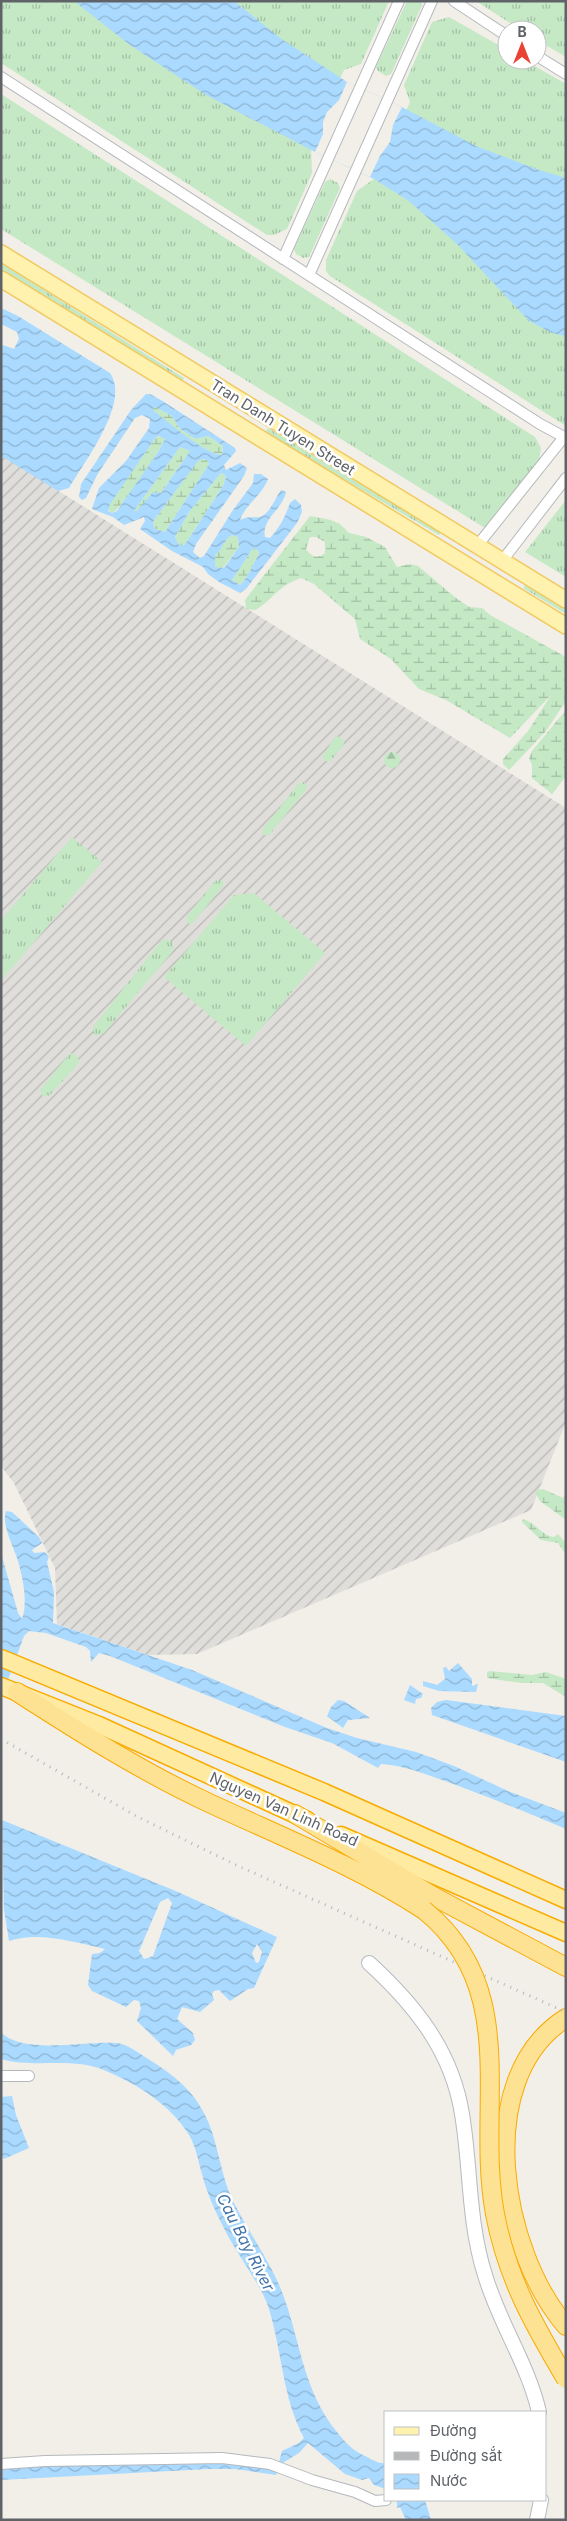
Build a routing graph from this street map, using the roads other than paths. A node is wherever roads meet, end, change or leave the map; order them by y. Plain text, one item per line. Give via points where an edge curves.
1 (399, 1) edge
2 (432, 1) edge
3 (454, 1) edge
4 (497, 29) edge
5 (547, 62) edge
6 (566, 74) edge
7 (1, 77) edge
8 (1, 253) edge
9 (283, 259) junction
10 (309, 275) junction
11 (1, 279) edge
12 (220, 388) junction
13 (209, 407) junction
14 (565, 438) edge
15 (566, 478) edge
16 (477, 546) junction
17 (496, 558) junction
18 (479, 572) junction
19 (566, 600) edge
20 (566, 626) edge
21 (1, 1658) edge
22 (9, 1689) edge
23 (295, 1814) junction
24 (566, 1900) edge
25 (566, 1933) edge
26 (369, 1963) dead end
27 (566, 1967) edge
28 (566, 2018) edge
29 (1, 2076) edge
30 (29, 2076) dead end
31 (566, 2326) edge
32 (566, 2379) edge
33 (539, 2411) edge
34 (1, 2464) edge
35 (384, 2500) edge
36 (541, 2501) edge
37 (537, 2520) edge

1 - 9 street
2 - 10 street
3 - 4 street
5 - 6 street
7 - 9 street
8 - 12 main road, Tran Danh Tuyen Street
9 - 10 street
10 - 14 street
11 - 13 main road, Tran Danh Tuyen Street
12 - 13 main road
12 - 16 main road, Tran Danh Tuyen Street
13 - 18 main road, Tran Danh Tuyen Street
14 - 16 street
15 - 17 street
16 - 17 main road, Tran Danh Tuyen Street
17 - 18 main road
17 - 19 main road, Tran Danh Tuyen Street
18 - 20 main road, Tran Danh Tuyen Street
21 - 24 highway, Nguyen Van Linh Road via 324,1792
22 - 23 highway, Nguyen Van Linh Road via 99,1725
22 - 32 highway, bridge via 109,1751 205,1801 365,1876 424,1910 456,1942 482,1997 488,2024 488,2138 495,2215 510,2273 525,2309
23 - 25 highway, Nguyen Van Linh Road
23 - 27 highway via 433,1896
26 - 33 main road via 415,2009 447,2062 462,2113 472,2221 484,2275 528,2375
28 - 31 highway via 545,2034 526,2060 513,2090 505,2140 509,2189 527,2258 543,2294
29 - 30 street
34 - 35 street via 222,2458 270,2464 375,2501
36 - 37 main road

